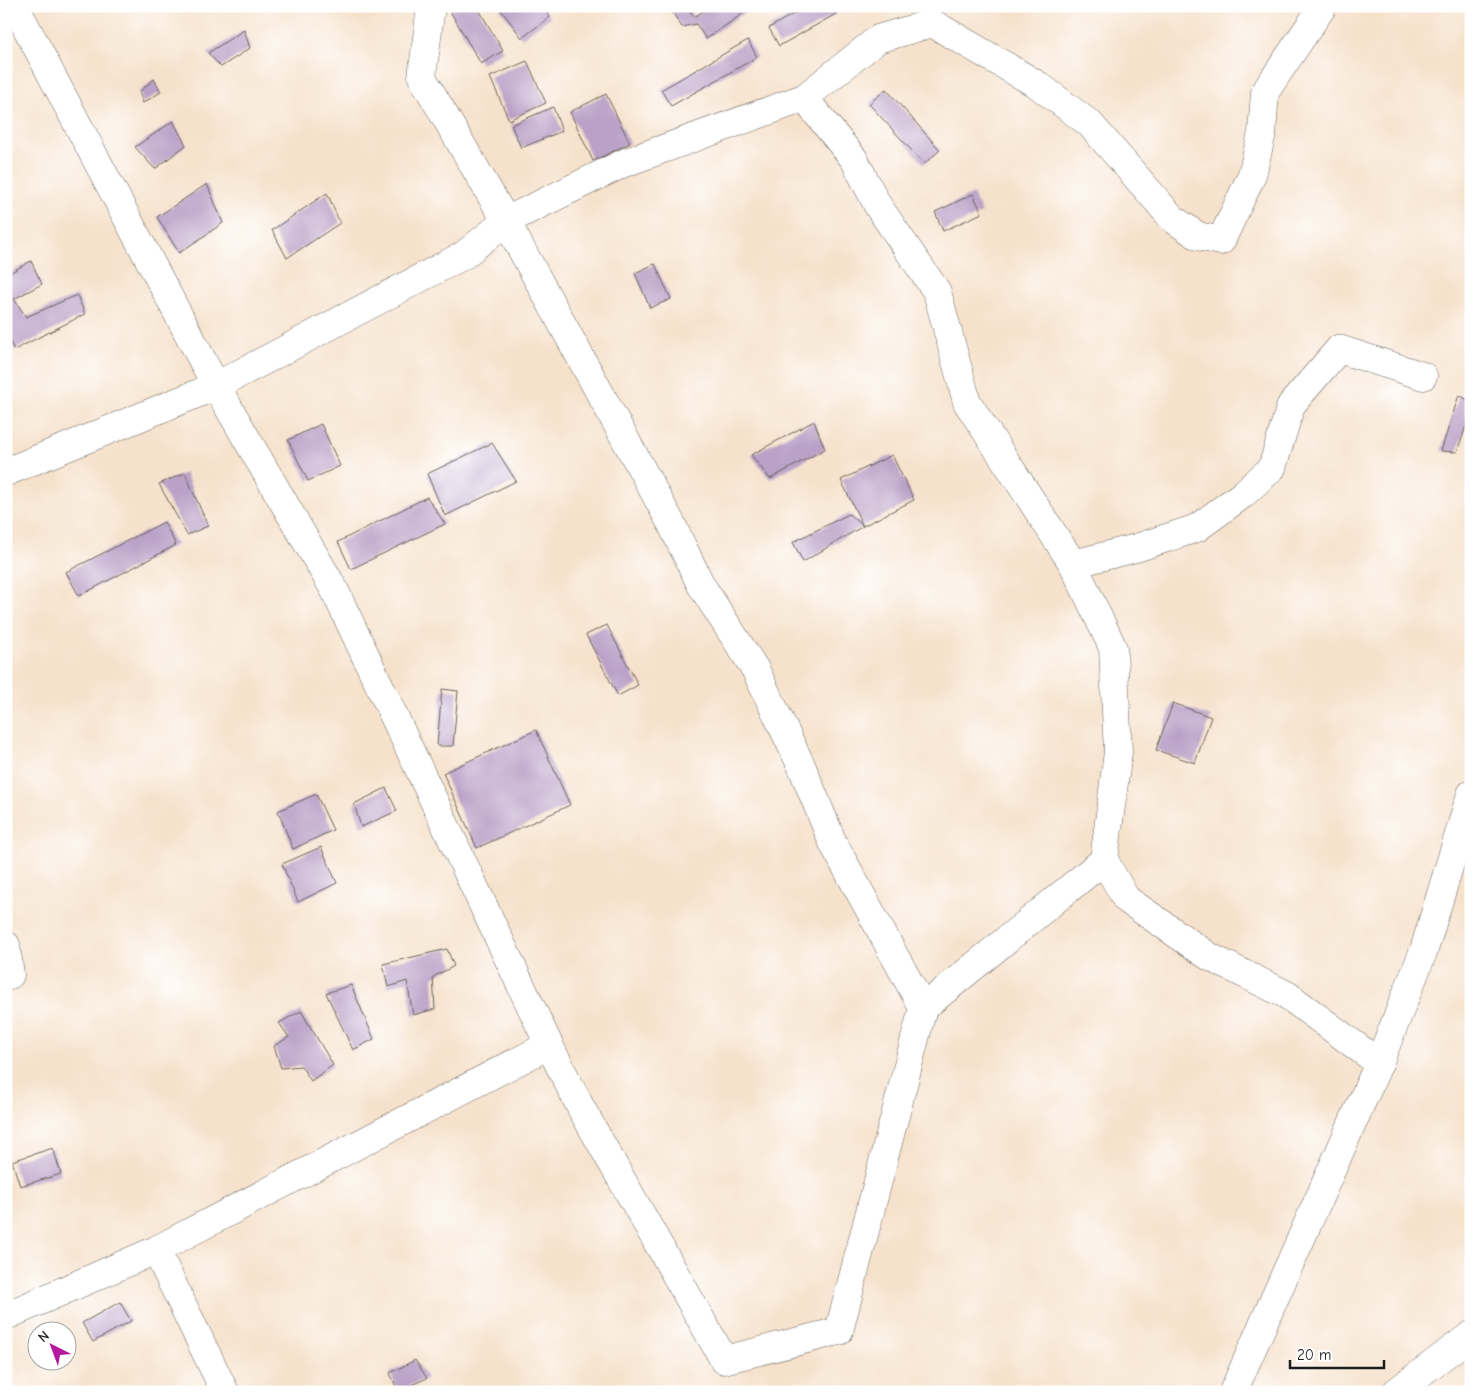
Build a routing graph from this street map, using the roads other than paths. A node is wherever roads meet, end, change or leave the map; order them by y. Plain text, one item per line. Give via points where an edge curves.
1 (15, 6) edge
2 (431, 6) edge
3 (1323, 6) edge
4 (804, 98) junction
5 (506, 221) junction
6 (1423, 376) dead end
7 (216, 386) junction
8 (6, 472) edge
9 (1073, 564) junction
10 (1471, 794) edge
11 (1104, 860) junction
12 (6, 945) edge
13 (6, 978) edge
14 (923, 1008) junction
15 (549, 1045) junction
16 (1379, 1063) junction
17 (156, 1250) junction
18 (6, 1316) edge
19 (1471, 1335) edge
20 (225, 1392) edge
21 (1233, 1392) edge
22 (1396, 1392) edge

1 - 7 street
2 - 5 street via 422,77
3 - 4 street via 1265,92 1262,133 1252,175 1221,242 1198,236 1173,219 1090,124 1038,84 932,23 878,39
4 - 5 street via 624,163
4 - 9 street via 854,159 878,206 937,292 967,402
5 - 7 street via 464,255
5 - 14 street via 670,521 701,585 754,670 801,765 833,843
6 - 9 street via 1339,348 1291,405 1272,468 1242,495 1197,528
7 - 8 street
7 - 15 street via 334,589
9 - 11 street via 1113,648 1118,752
10 - 16 street via 1424,950
11 - 14 street
11 - 16 street via 1126,899 1210,956 1287,995
12 - 13 street via 10,975
14 - 15 street via 839,1331 724,1360 581,1108
15 - 17 street
16 - 21 street
17 - 18 street
17 - 20 street
19 - 22 street

